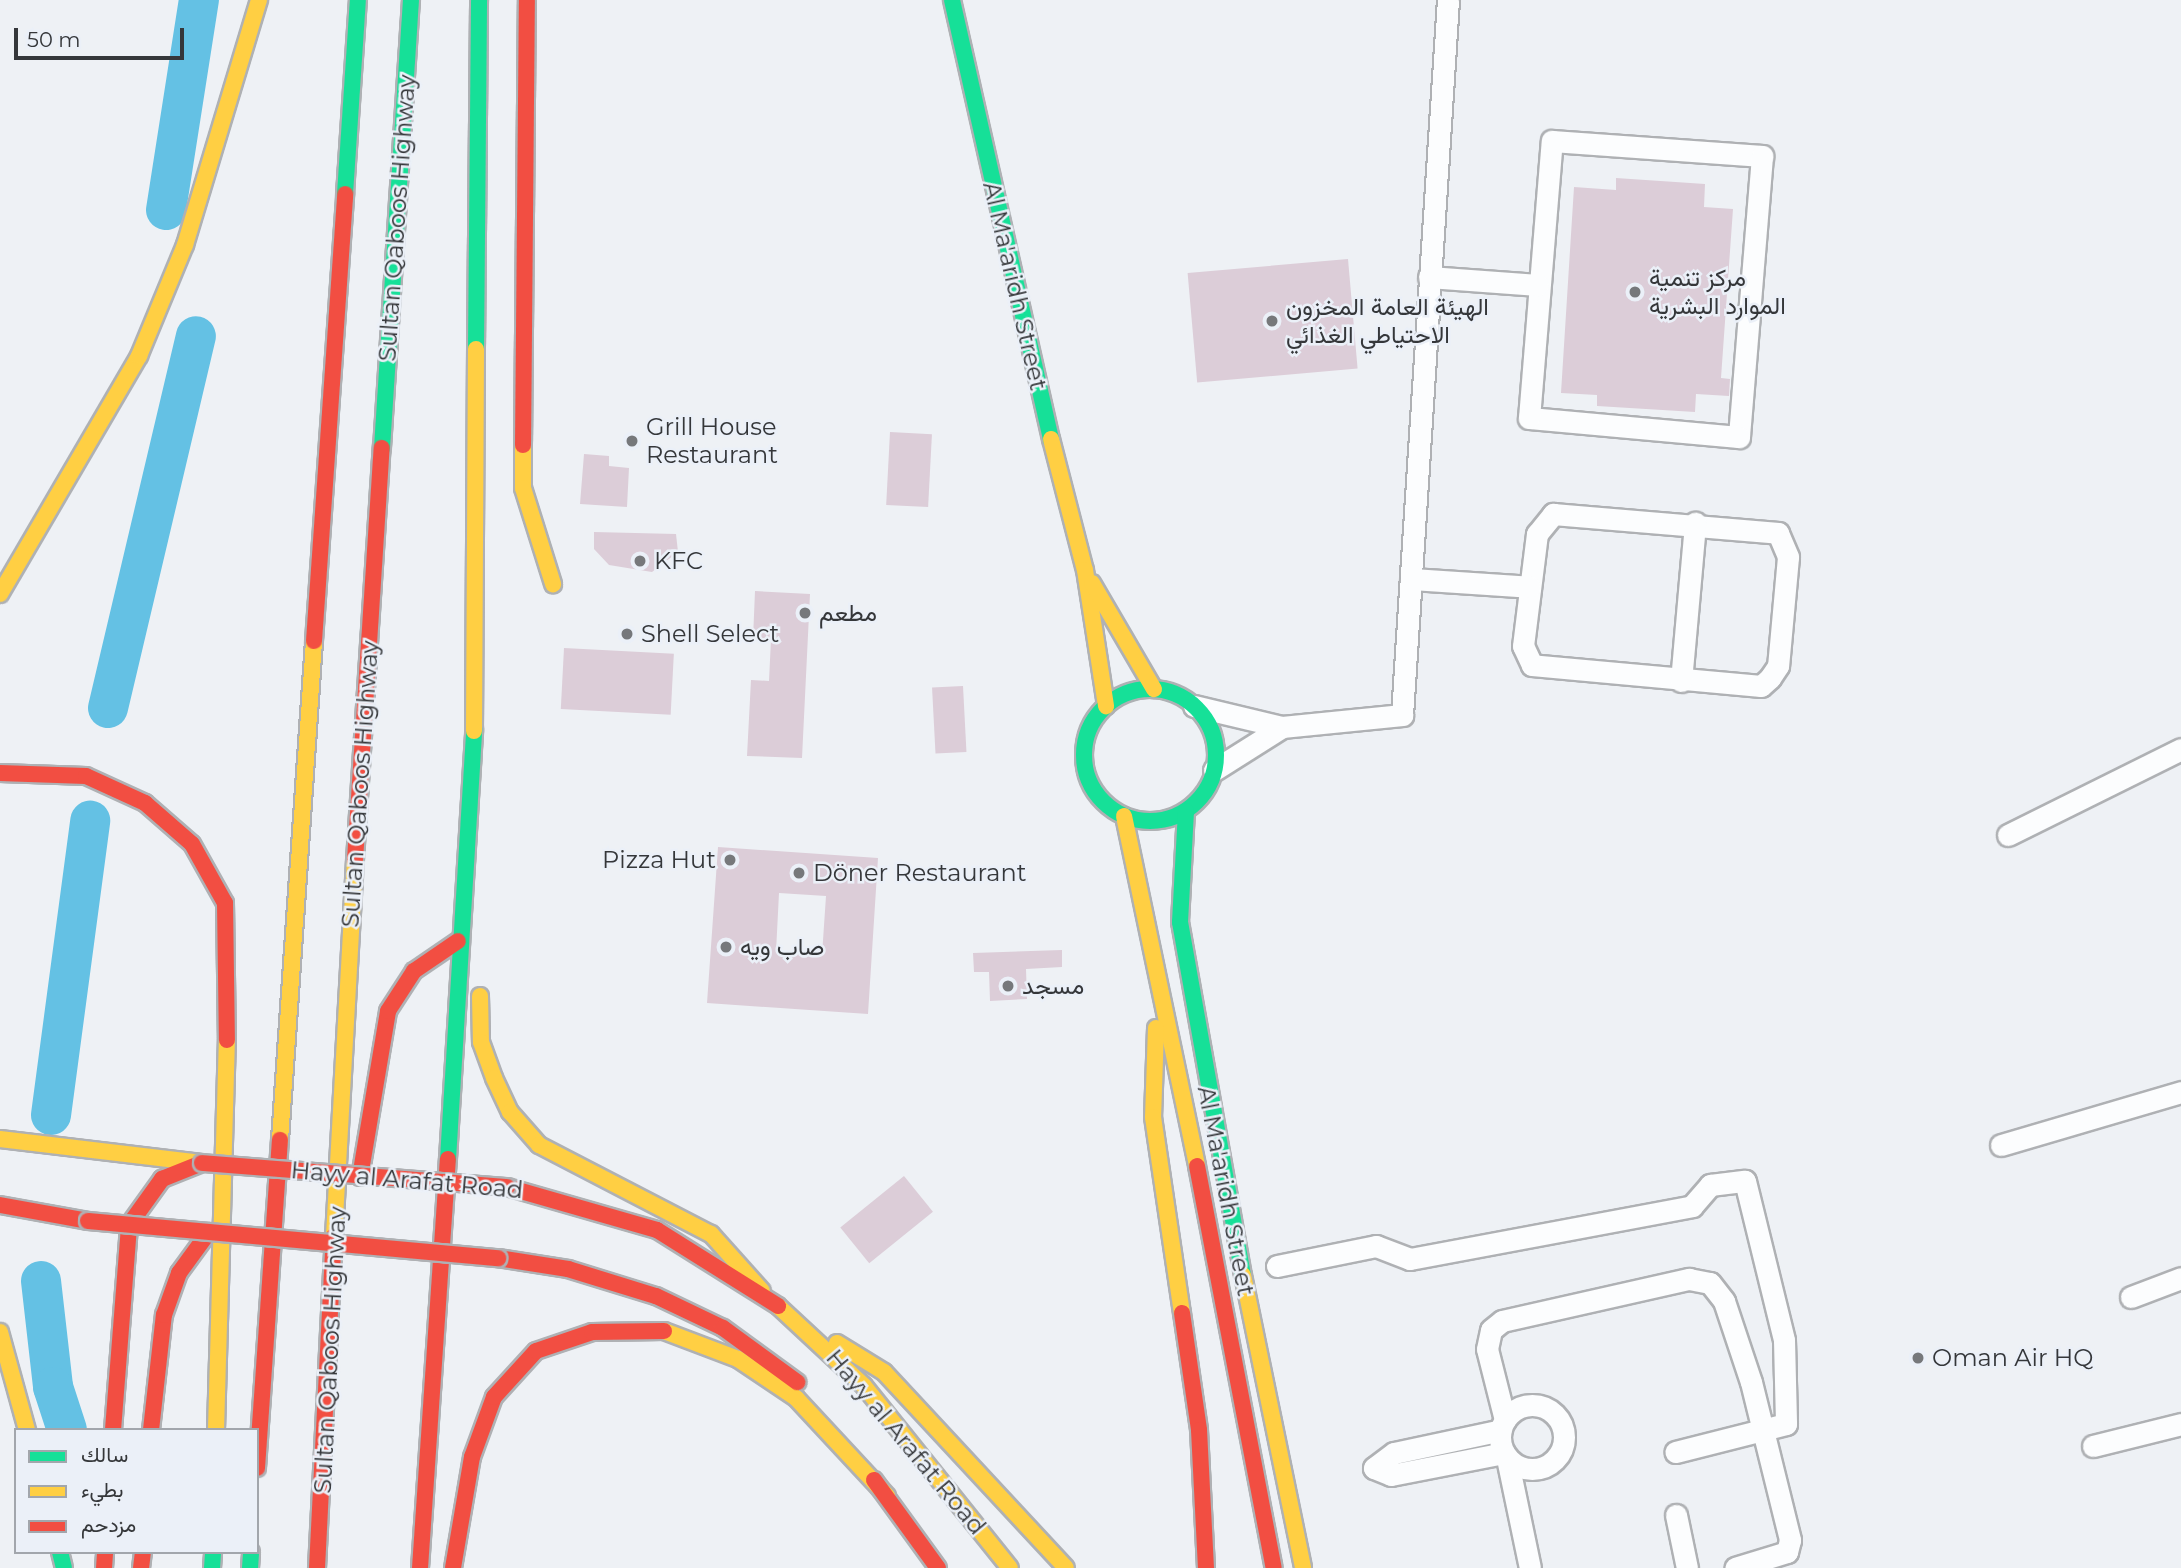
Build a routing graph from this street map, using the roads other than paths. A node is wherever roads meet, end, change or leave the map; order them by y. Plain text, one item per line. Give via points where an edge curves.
1 (259, 0) edge
2 (358, 0) edge
3 (411, 0) edge
4 (480, 0) edge
5 (527, 0) edge
6 (952, 0) edge
7 (1448, 0) edge
8 (1429, 277) junction
9 (1538, 285) junction
10 (1695, 523) junction
11 (1085, 570) junction
12 (1411, 579) junction
13 (552, 584) dead end
14 (1530, 587) junction
15 (0, 594) edge
16 (1681, 681) junction
17 (1154, 689) junction
18 (1106, 706) junction
19 (1194, 706) junction
20 (1282, 727) junction
21 (2181, 749) edge
22 (1214, 770) junction
23 (0, 773) edge
24 (473, 806) junction
25 (1186, 811) junction
26 (1124, 816) junction
27 (2008, 835) dead end
28 (458, 941) dead end
29 (1157, 980) junction
30 (2181, 1092) edge
31 (0, 1139) edge
32 (2001, 1145) dead end
33 (202, 1163) junction
34 (448, 1180) junction
35 (0, 1205) edge
36 (129, 1225) junction
37 (209, 1232) junction
38 (440, 1250) junction
39 (1277, 1266) dead end
40 (2181, 1278) edge
41 (762, 1291) junction
42 (2131, 1297) dead end
43 (804, 1323) junction
44 (333, 1326) junction
45 (0, 1332) edge
46 (2181, 1424) edge
47 (1503, 1425) junction
48 (26, 1428) edge
49 (113, 1428) edge
50 (151, 1428) edge
51 (216, 1428) edge
52 (1764, 1434) junction
53 (259, 1439) edge
54 (2093, 1446) dead end
55 (1675, 1452) dead end
56 (1506, 1455) junction
57 (887, 1496) junction
58 (1676, 1515) dead end
59 (317, 1568) edge
60 (420, 1568) edge
61 (453, 1568) edge
62 (938, 1568) edge
63 (1010, 1568) edge
64 (1066, 1568) edge
65 (1206, 1568) edge
66 (1274, 1568) edge
67 (1303, 1568) edge
68 (1530, 1568) edge
69 (1687, 1568) edge
70 (1735, 1568) edge

1 - 15 main road via 190,232 139,356
2 - 53 main road
3 - 44 main road, Sultan Qaboos Highway via 351,918
4 - 24 main road via 472,268
5 - 13 main road via 523,488
6 - 11 main road, Al Ma'aridh Street via 1021,320
7 - 8 street
8 - 9 street
8 - 12 street
9 - 9 street via 1552,142 1762,156 1740,437 1529,418
10 - 14 street via 1553,514 1537,534
10 - 16 street
10 - 16 street via 1778,533 1785,541 1787,571 1778,666 1770,678 1761,686
11 - 17 main road, Al Ma'aridh Street
11 - 18 main road, Al Ma'aridh Street
12 - 14 street
12 - 20 street via 1402,715
14 - 16 street via 1523,646 1531,666
17 - 18 main road
17 - 19 main road
18 - 26 main road via 1088,733 1086,767 1101,799
19 - 20 street
19 - 22 main road via 1213,735
20 - 22 street
21 - 27 street
22 - 25 main road
23 - 51 main road via 22,770 86,776 145,803 209,869 230,935
24 - 34 main road
24 - 41 main road via 481,1042 510,1112 539,1145 711,1234
25 - 26 main road via 1155,821
25 - 67 main road, Al Ma'aridh Street via 1180,922 1206,1094
26 - 29 main road, Al Ma'aridh Street via 1149,914
28 - 44 main road via 414,971 388,1011
29 - 65 main road via 1153,1117 1199,1430
29 - 66 main road, Al Ma'aridh Street
30 - 32 street
31 - 33 main road, Hayy al Arafat Road
33 - 34 main road, Hayy al Arafat Road, bridge
33 - 36 main road via 162,1179
34 - 38 main road
34 - 41 main road, Hayy al Arafat Road, bridge via 507,1187 657,1230
35 - 36 main road, Hayy al Arafat Road, bridge
36 - 37 main road, Hayy al Arafat Road, bridge
36 - 49 main road
37 - 38 main road, Hayy al Arafat Road, bridge
37 - 50 main road via 179,1273 164,1315
38 - 57 main road, Hayy al Arafat Road, bridge via 608,1279 723,1328 805,1390
38 - 60 main road
39 - 52 street via 1376,1246 1410,1259 1692,1206 1710,1185 1745,1181 1784,1340 1786,1424
40 - 42 street
41 - 43 main road, Hayy al Arafat Road
43 - 63 main road, Hayy al Arafat Road via 864,1386
43 - 64 main road via 884,1372
44 - 59 main road, Sultan Qaboos Highway
45 - 48 main road
46 - 54 street
47 - 52 street via 1487,1349 1491,1330 1502,1321 1689,1279 1710,1283 1724,1301
47 - 56 street
47 - 56 street via 1521,1407 1542,1407 1563,1430 1561,1451 1546,1466 1525,1469
47 - 56 street via 1394,1453 1374,1468 1391,1475
52 - 55 street
52 - 70 street via 1790,1540 1787,1552
56 - 68 street
57 - 61 main road via 796,1398 738,1359 685,1334 633,1327 592,1332 536,1351 494,1397 472,1457
57 - 62 main road, Hayy al Arafat Road
58 - 69 street

